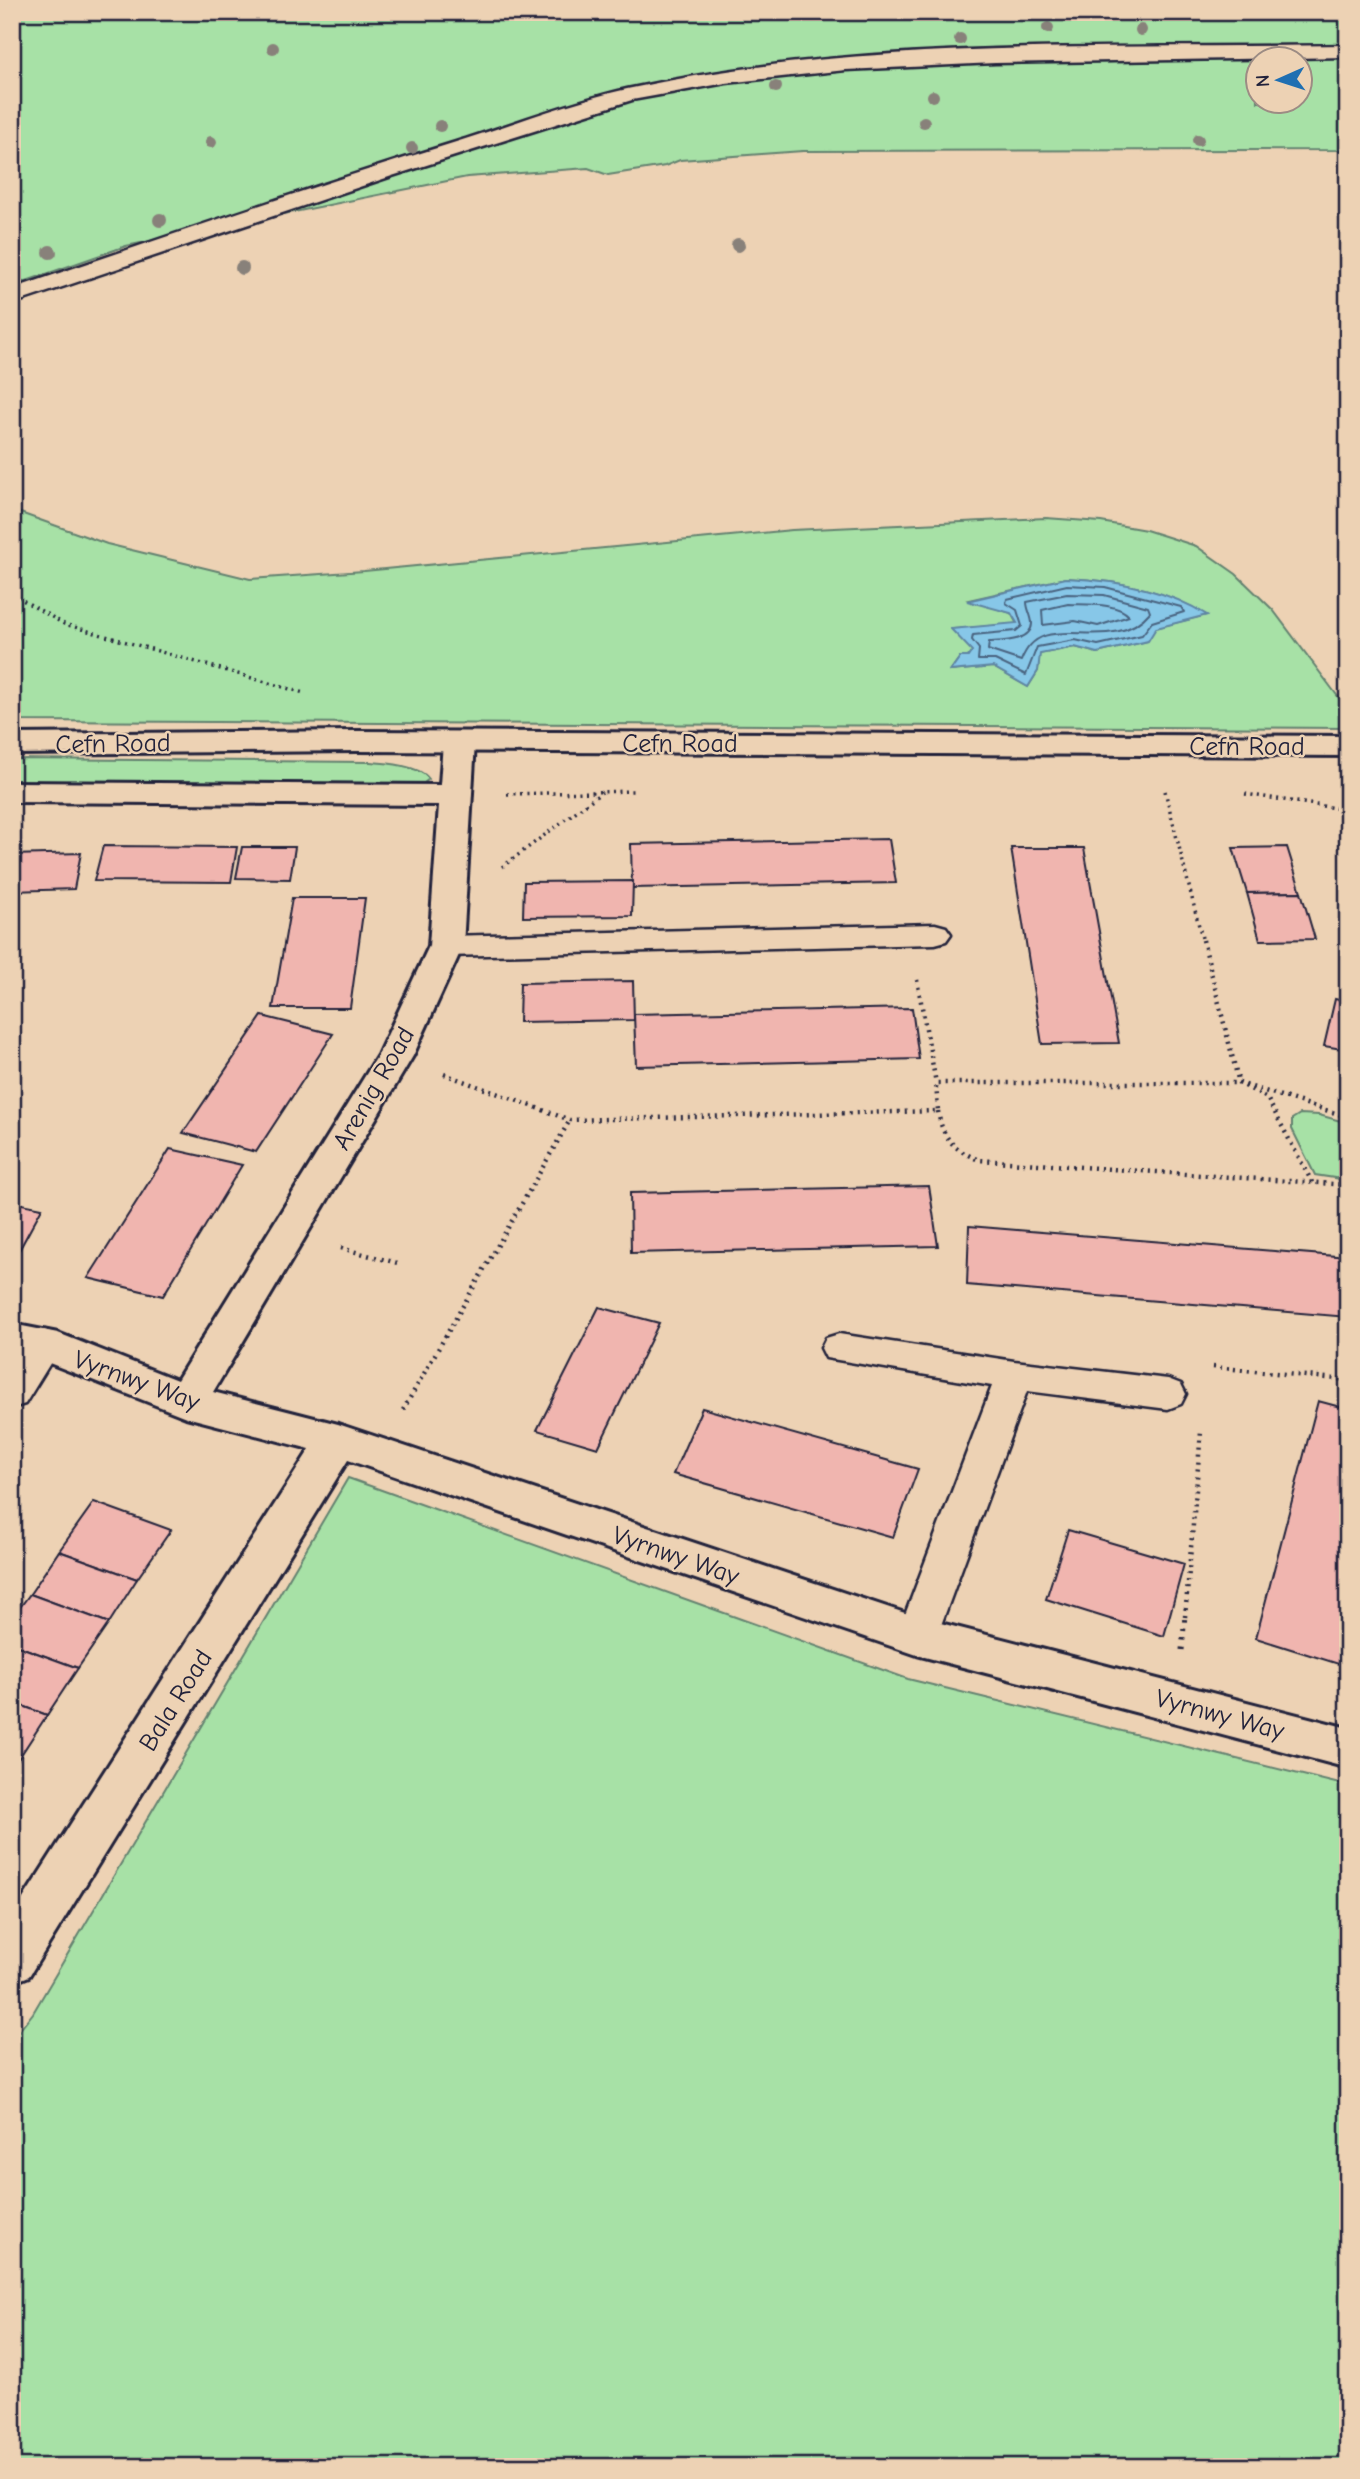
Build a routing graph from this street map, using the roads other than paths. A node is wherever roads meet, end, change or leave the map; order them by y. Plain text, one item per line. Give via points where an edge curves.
1 (1348, 51) edge
2 (12, 296) edge
3 (459, 742) junction
4 (12, 744) edge
5 (1348, 746) edge
6 (12, 792) edge
7 (456, 795) junction
8 (922, 935) road end
9 (446, 946) junction
10 (28, 1342) edge
11 (839, 1348) dead end
12 (1014, 1375) junction
13 (12, 1394) edge
14 (1168, 1394) road end
15 (186, 1401) junction
16 (358, 1447) junction
17 (917, 1636) junction
18 (1348, 1748) edge
19 (12, 1960) edge

1 - 2 lane via 1035,56 846,64 726,77 628,95
3 - 4 street, Cefn Road
3 - 5 street, Cefn Road
3 - 7 street, Arenig Road
6 - 7 street, Cefn Road
7 - 9 street, Arenig Road
8 - 9 lane
9 - 15 street, Arenig Road via 395,1056
10 - 13 lane
10 - 15 street, Vyrnwy Way
11 - 12 lane
12 - 14 lane
12 - 17 lane
15 - 16 street, Vyrnwy Way
16 - 17 street, Vyrnwy Way
16 - 19 street, Bala Road
17 - 18 street, Vyrnwy Way

